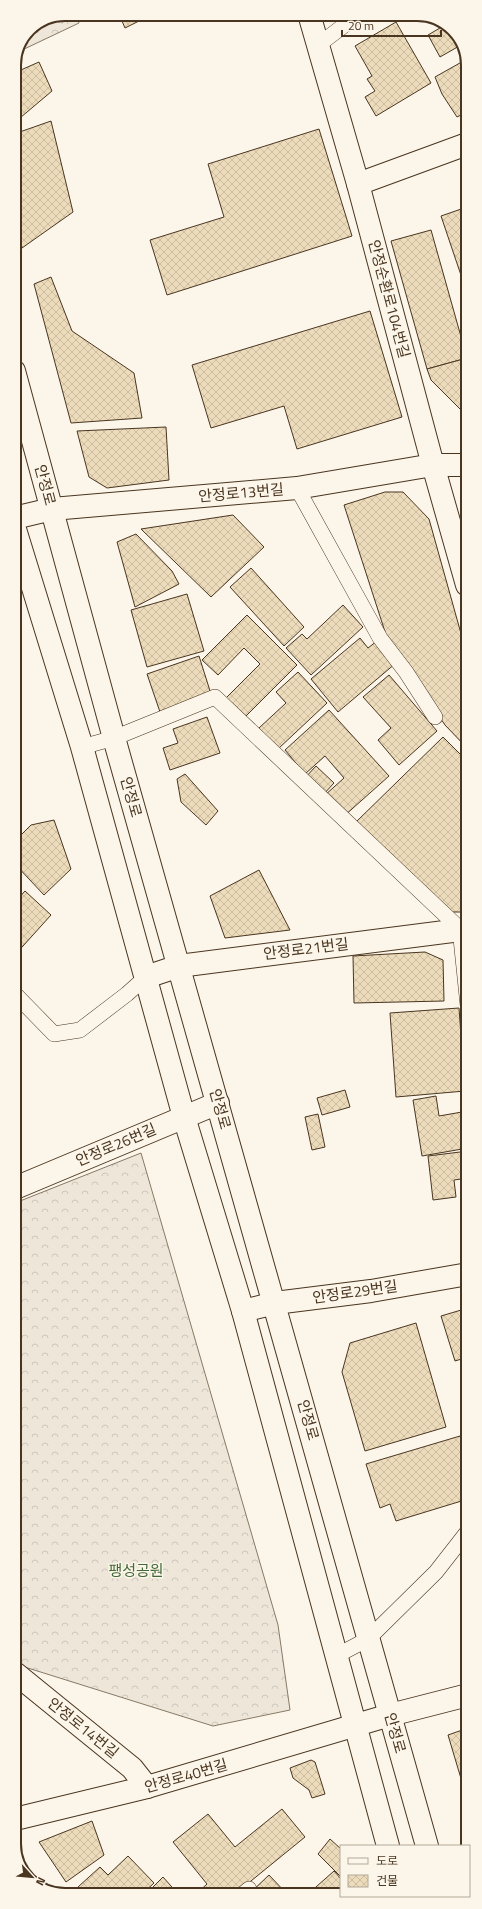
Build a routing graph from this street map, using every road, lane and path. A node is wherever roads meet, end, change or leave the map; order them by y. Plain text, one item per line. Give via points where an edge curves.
1 (311, 21) edge
2 (350, 21) edge
3 (317, 46) junction
4 (461, 146) edge
5 (358, 184) junction
6 (21, 396) edge
7 (432, 465) junction
8 (461, 465) edge
9 (297, 488) junction
10 (52, 509) junction
11 (21, 516) edge
12 (21, 549) edge
13 (461, 564) edge
14 (435, 717) dead end
15 (114, 738) junction
16 (82, 747) junction
17 (461, 926) edge
18 (461, 929) edge
19 (179, 966) junction
20 (146, 976) junction
21 (21, 999) edge
22 (218, 1104) junction
23 (184, 1117) junction
24 (21, 1185) edge
25 (461, 1275) edge
26 (275, 1303) junction
27 (243, 1311) junction
28 (461, 1540) edge
29 (368, 1639) junction
30 (336, 1656) junction
31 (21, 1678) edge
32 (461, 1698) edge
33 (390, 1715) junction
34 (355, 1726) junction
35 (147, 1788) junction
36 (21, 1818) edge
37 (388, 1845) edge
38 (427, 1845) edge

1 - 3 main road, 안정순환로104번길
2 - 3 lane
3 - 5 main road, 안정순환로104번길
4 - 5 main road
5 - 7 main road, 안정순환로104번길
6 - 10 main road, 안정로
7 - 8 main road, 안정로13번길
7 - 9 main road, 안정로13번길
7 - 13 main road, 안정순환로104번길
9 - 10 main road, 안정로13번길
9 - 14 lane via 380,638
10 - 11 main road, 안정로13번길
10 - 15 main road, 안정로
12 - 16 main road
15 - 16 lane
15 - 17 lane via 214,696
15 - 19 main road, 안정로
16 - 20 main road
18 - 19 main road, 안정로21번길
19 - 20 main road, 안정로21번길
19 - 22 main road, 안정로
20 - 21 lane via 80,1030 54,1034
20 - 23 main road
22 - 23 main road, 안정로26번길
22 - 26 main road, 안정로
23 - 24 main road, 안정로26번길
23 - 27 main road
25 - 26 main road, 안정로29번길 via 371,1291
26 - 27 main road, 안정로29번길
26 - 29 main road, 안정로
27 - 30 main road
28 - 29 lane via 436,1572
29 - 30 lane
29 - 33 main road, 안정로
30 - 34 main road
31 - 35 main road, 안정로14번길 via 132,1768
32 - 33 main road, 안정로40번길
33 - 34 main road, 안정로40번길
33 - 38 main road, 안정로
34 - 35 main road, 안정로40번길
34 - 37 main road
35 - 36 main road, 안정로40번길

